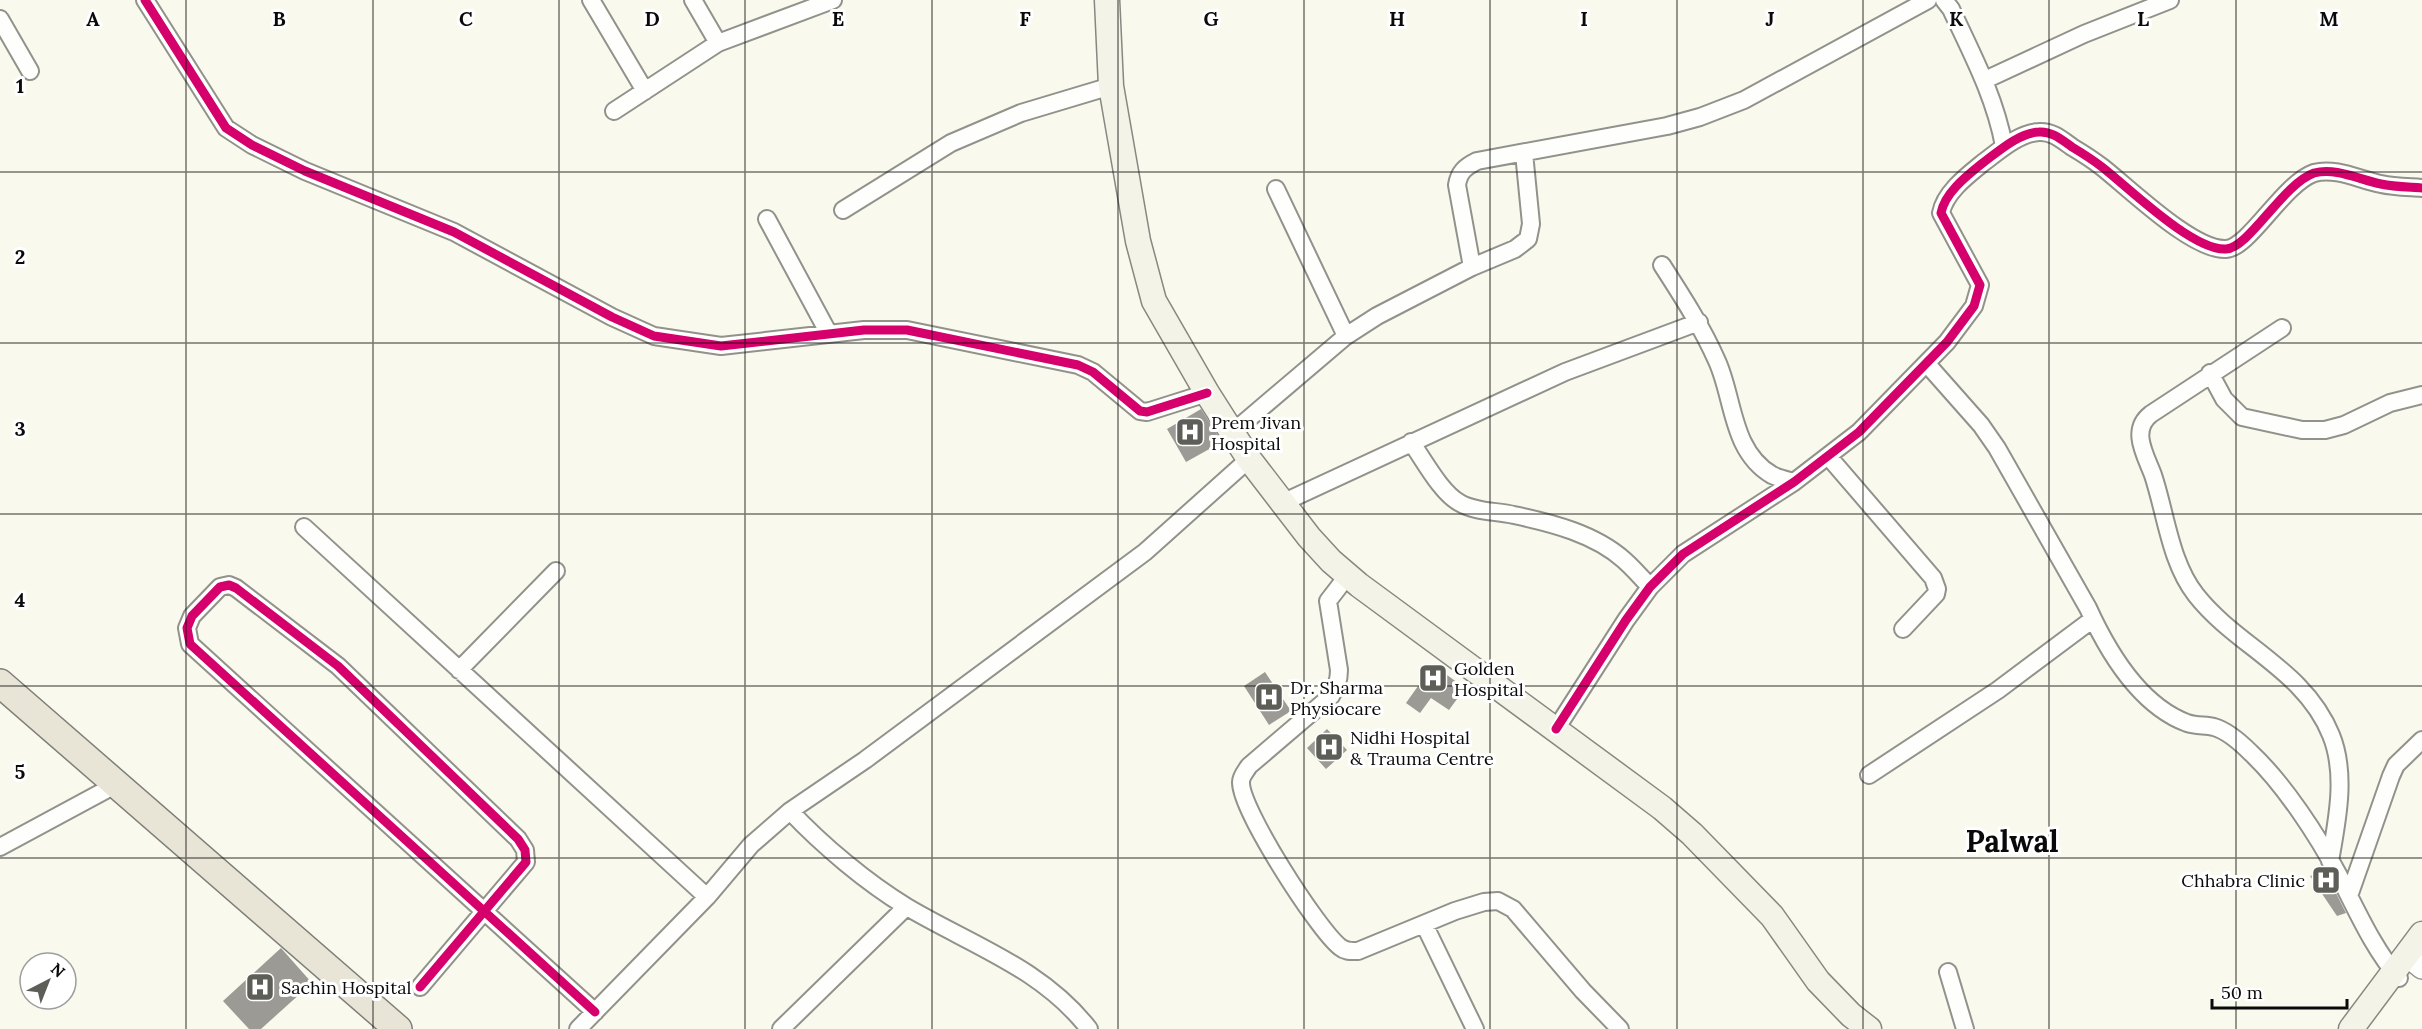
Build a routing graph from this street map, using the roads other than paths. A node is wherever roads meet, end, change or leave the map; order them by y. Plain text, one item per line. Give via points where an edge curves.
1 (145, 0) edge
2 (591, 0) edge
3 (693, 0) edge
4 (832, 0) edge
5 (1107, 0) edge
6 (1928, 0) edge
7 (1944, 0) edge
8 (2170, 0) edge
9 (0, 19) edge
10 (718, 43) junction
11 (30, 70) dead end
12 (1984, 80) junction
13 (1111, 86) junction
14 (645, 91) junction
15 (614, 111) dead end
16 (2004, 146) junction
17 (1524, 153) junction
18 (2422, 188) edge
19 (1276, 189) dead end
20 (843, 210) dead end
21 (767, 219) dead end
22 (1662, 265) dead end
23 (1472, 267) junction
24 (1699, 322) junction
25 (2282, 328) dead end
26 (830, 334) junction
27 (1346, 336) junction
28 (1927, 364) junction
29 (2210, 373) junction
30 (1207, 393) junction
31 (2422, 395) edge
32 (1233, 432) junction
33 (1411, 442) junction
34 (1828, 456) junction
35 (1249, 459) junction
36 (1794, 482) junction
37 (1282, 503) junction
38 (304, 527) dead end
39 (556, 572) dead end
40 (1348, 575) junction
41 (1650, 587) junction
42 (2094, 619) junction
43 (1902, 630) dead end
44 (459, 670) junction
45 (0, 683) edge
46 (1556, 729) junction
47 (2422, 740) edge
48 (1869, 775) dead end
49 (117, 784) junction
50 (790, 811) junction
51 (0, 847) edge
52 (2330, 861) junction
53 (2349, 896) junction
54 (707, 897) junction
55 (906, 907) junction
56 (485, 910) junction
57 (1424, 924) junction
58 (2422, 934) edge
59 (2410, 965) edge
60 (1948, 972) dead end
61 (420, 987) dead end
62 (595, 1012) junction
63 (398, 1029) edge
64 (578, 1029) edge
65 (781, 1029) edge
66 (1089, 1029) edge
67 (1474, 1029) edge
68 (1620, 1029) edge
69 (1869, 1029) edge
70 (1965, 1029) edge
71 (2351, 1029) edge
72 (2368, 1029) edge

1 - 26 street via 226,128 273,156 454,232 654,336 721,346
2 - 14 street
3 - 10 street
4 - 10 street
5 - 13 main road
6 - 17 street via 1743,100 1700,117
7 - 12 street
8 - 12 street
9 - 11 street
10 - 14 street
12 - 16 street
13 - 20 street via 1021,113 951,142
13 - 30 main road via 1138,241 1154,301
14 - 15 street
16 - 18 street via 2030,134 2051,133 2100,165 2186,234 2215,249 2229,249 2246,237 2295,183 2313,174 2326,171 2383,185
16 - 28 street via 1968,175 1943,203 1943,218 1980,285 1974,306
17 - 23 street via 1531,224 1528,240
17 - 23 street via 1477,161 1458,176
19 - 27 street
21 - 26 street
22 - 24 street
23 - 27 street
24 - 33 street via 1565,372
24 - 36 street via 1719,364 1744,445 1772,475
25 - 29 street
26 - 30 street via 907,330 1078,365 1093,372 1136,409 1147,412
27 - 32 street
28 - 34 street via 1859,432
28 - 42 street via 1997,448
29 - 31 street via 2224,399 2242,417 2301,430 2344,425 2390,402
29 - 52 street via 2147,417 2139,435 2187,582 2219,617 2290,677 2315,706 2331,734 2339,760
30 - 32 main road
32 - 35 main road
33 - 37 street
33 - 41 street via 1460,504 1567,529 1623,559
34 - 36 street
34 - 43 street via 1937,585 1935,594
35 - 37 main road
35 - 50 street via 1145,552 865,760
36 - 41 street via 1683,554
37 - 40 main road via 1308,537
38 - 44 street
39 - 44 street
40 - 46 main road
40 - 57 street via 1328,601 1339,670 1336,688 1249,766 1241,784 1265,842 1340,947 1358,951
41 - 46 street
42 - 48 street via 1998,690
42 - 52 street via 2111,652 2148,698 2188,724 2226,732 2254,755 2300,814
44 - 54 street
45 - 49 highway
46 - 69 main road via 1692,834 1773,916 1818,981
47 - 53 street via 2396,765
49 - 51 street
49 - 63 highway
50 - 54 street via 752,845
50 - 55 street via 820,843
52 - 53 street
53 - 59 street
54 - 62 street
55 - 65 street
55 - 66 street via 1029,973 1063,1000
56 - 56 street via 526,862 518,839 338,666 236,588 220,587 192,616 187,628 190,644
56 - 61 street
56 - 62 street
57 - 67 street
57 - 68 street via 1484,902 1506,904
58 - 59 main road
59 - 71 main road
59 - 72 main road
60 - 70 street
62 - 64 street

